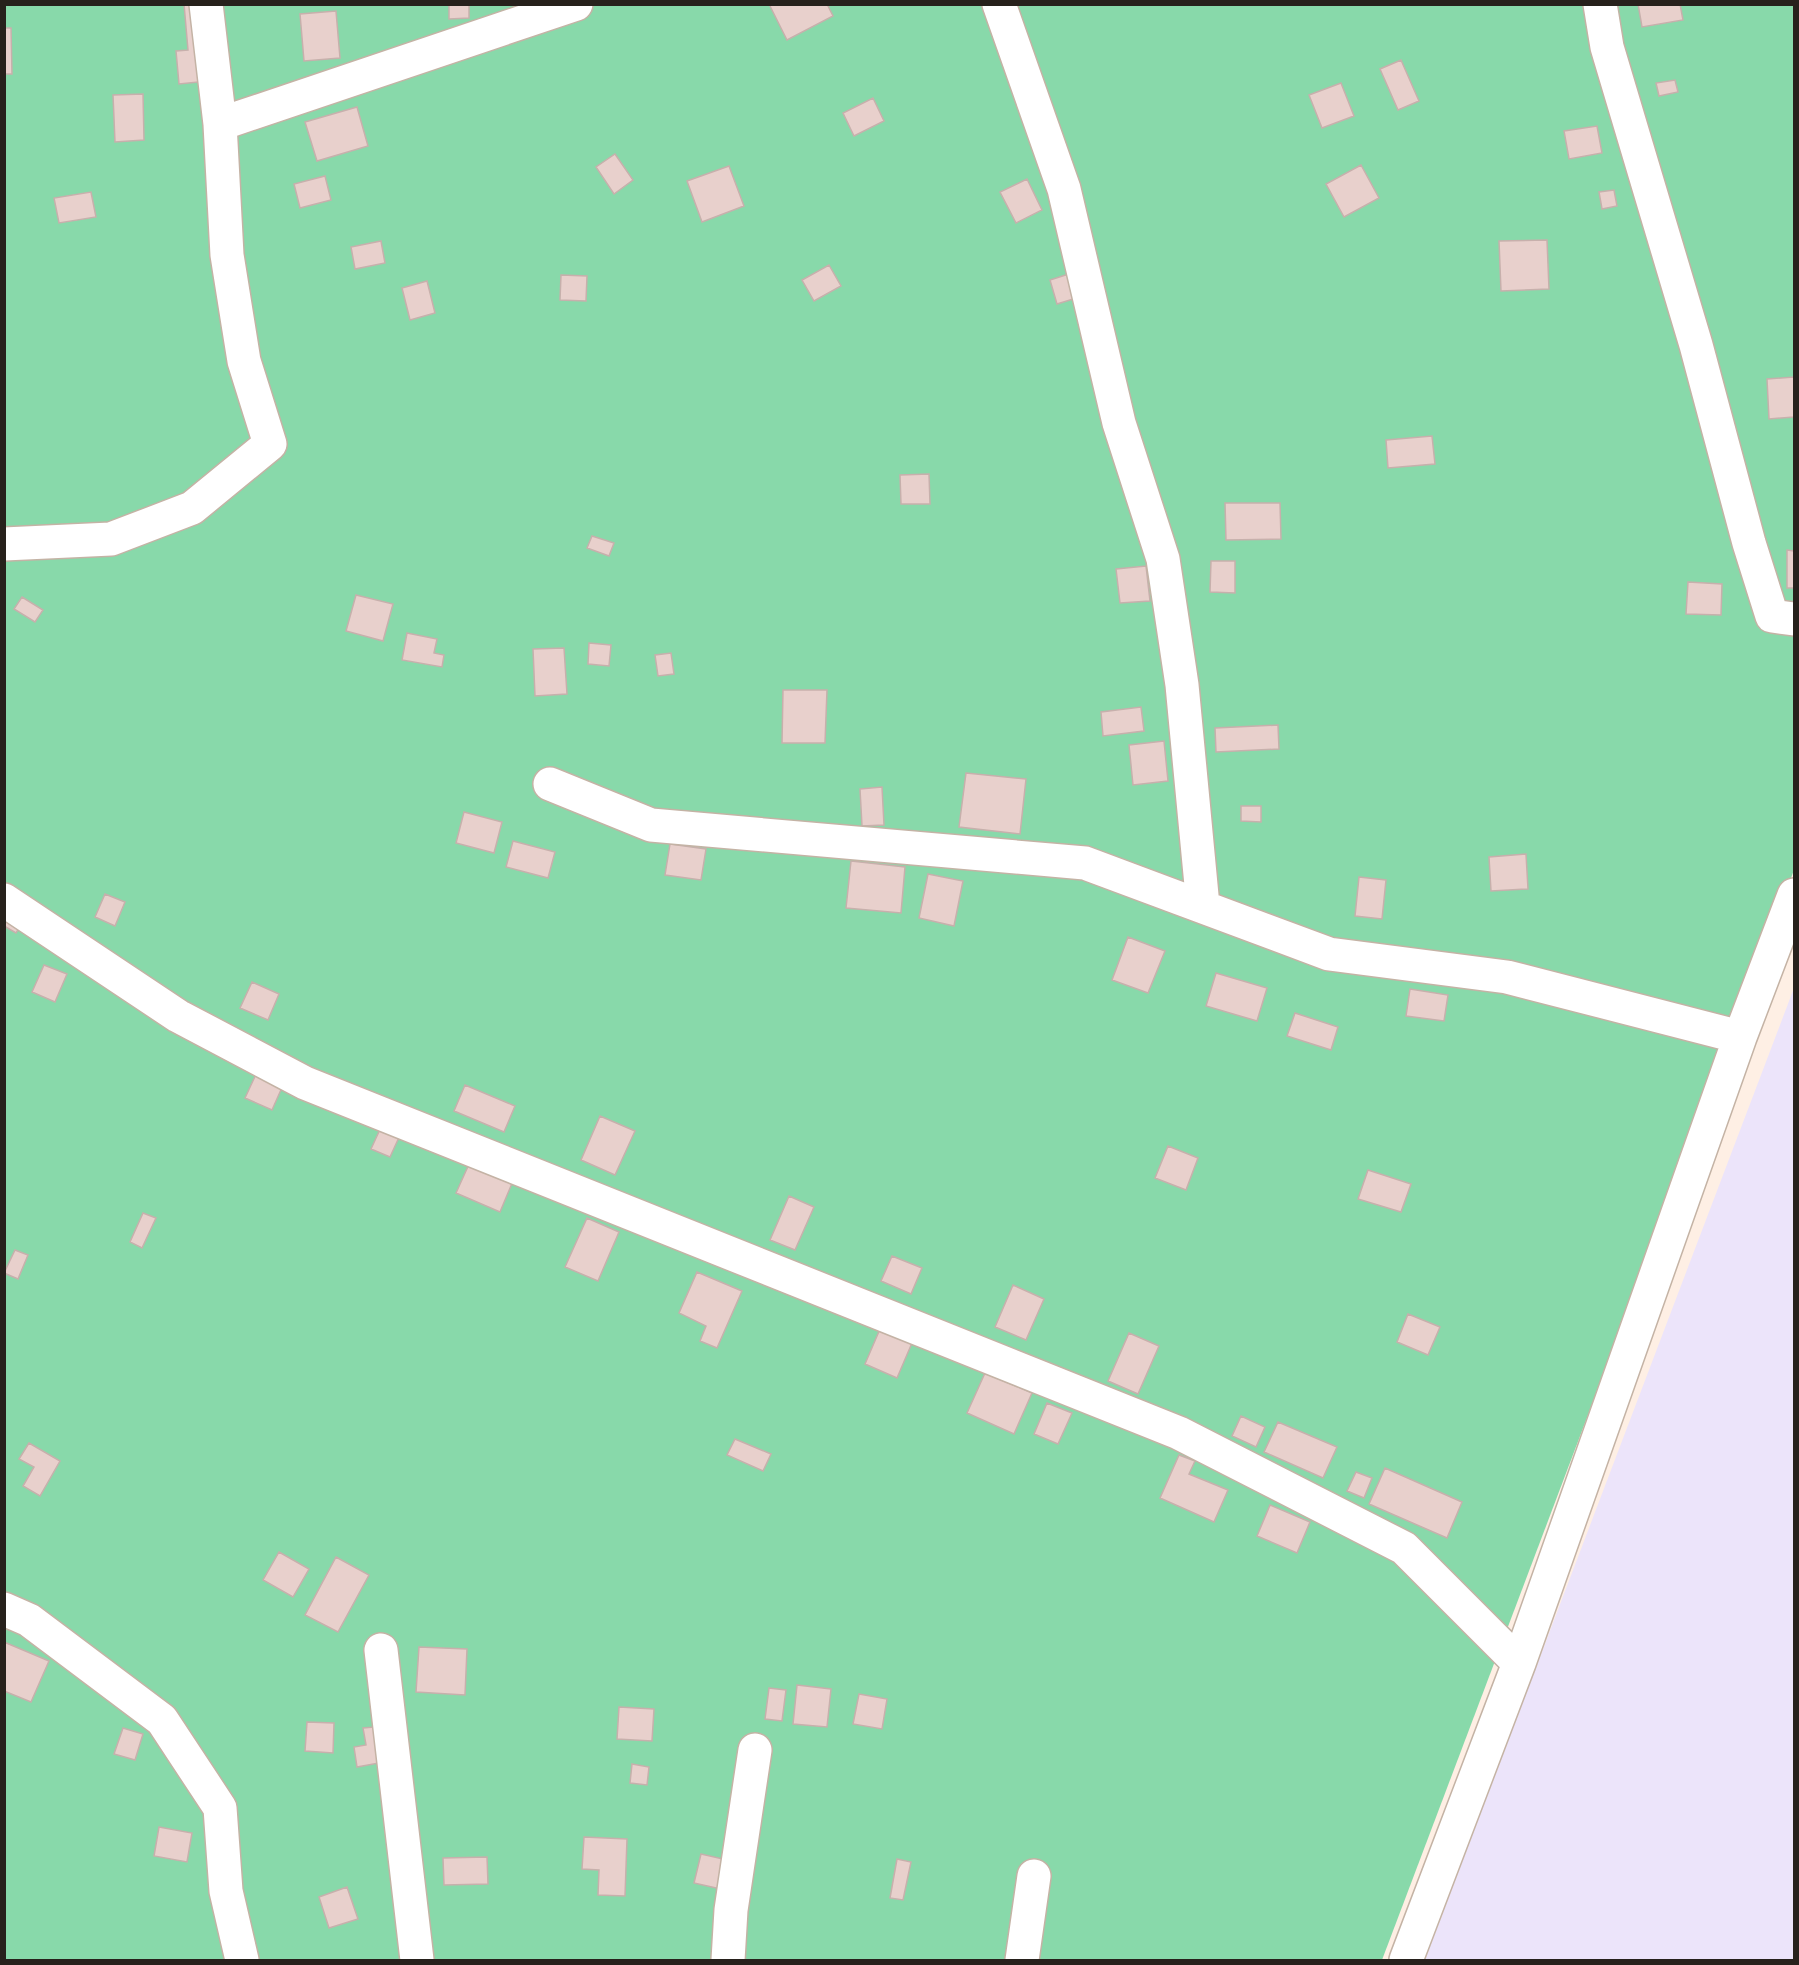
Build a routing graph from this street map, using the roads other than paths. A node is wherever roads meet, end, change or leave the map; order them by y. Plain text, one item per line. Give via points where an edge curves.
1 (206, 4) edge
2 (576, 4) edge
3 (999, 4) edge
4 (1600, 4) edge
5 (220, 124) junction
6 (4, 544) edge
7 (1794, 619) edge
8 (550, 784) dead end
9 (1794, 895) edge
10 (4, 900) edge
11 (1203, 906) junction
12 (1740, 1037) junction
13 (4, 1609) edge
14 (381, 1650) dead end
15 (1519, 1663) junction
16 (755, 1750) dead end
17 (1034, 1876) dead end
18 (242, 1960) edge
19 (417, 1960) edge
20 (728, 1960) edge
21 (1022, 1960) edge
22 (1406, 1960) edge

1 - 5 street
2 - 5 street
3 - 11 street via 1064,189 1119,423 1163,559 1182,685
4 - 7 street via 1607,46 1696,345 1749,543 1772,615
5 - 6 street via 227,255 244,361 270,444 192,508 111,539
8 - 11 street via 651,825 1085,863
9 - 12 street
10 - 15 street via 178,1016 305,1083 1179,1433 1404,1548
11 - 12 street via 1329,954 1507,977
12 - 15 street
13 - 18 street via 29,1620 162,1720 220,1808 226,1891
14 - 19 street
15 - 22 street
16 - 20 street via 731,1910
17 - 21 street

